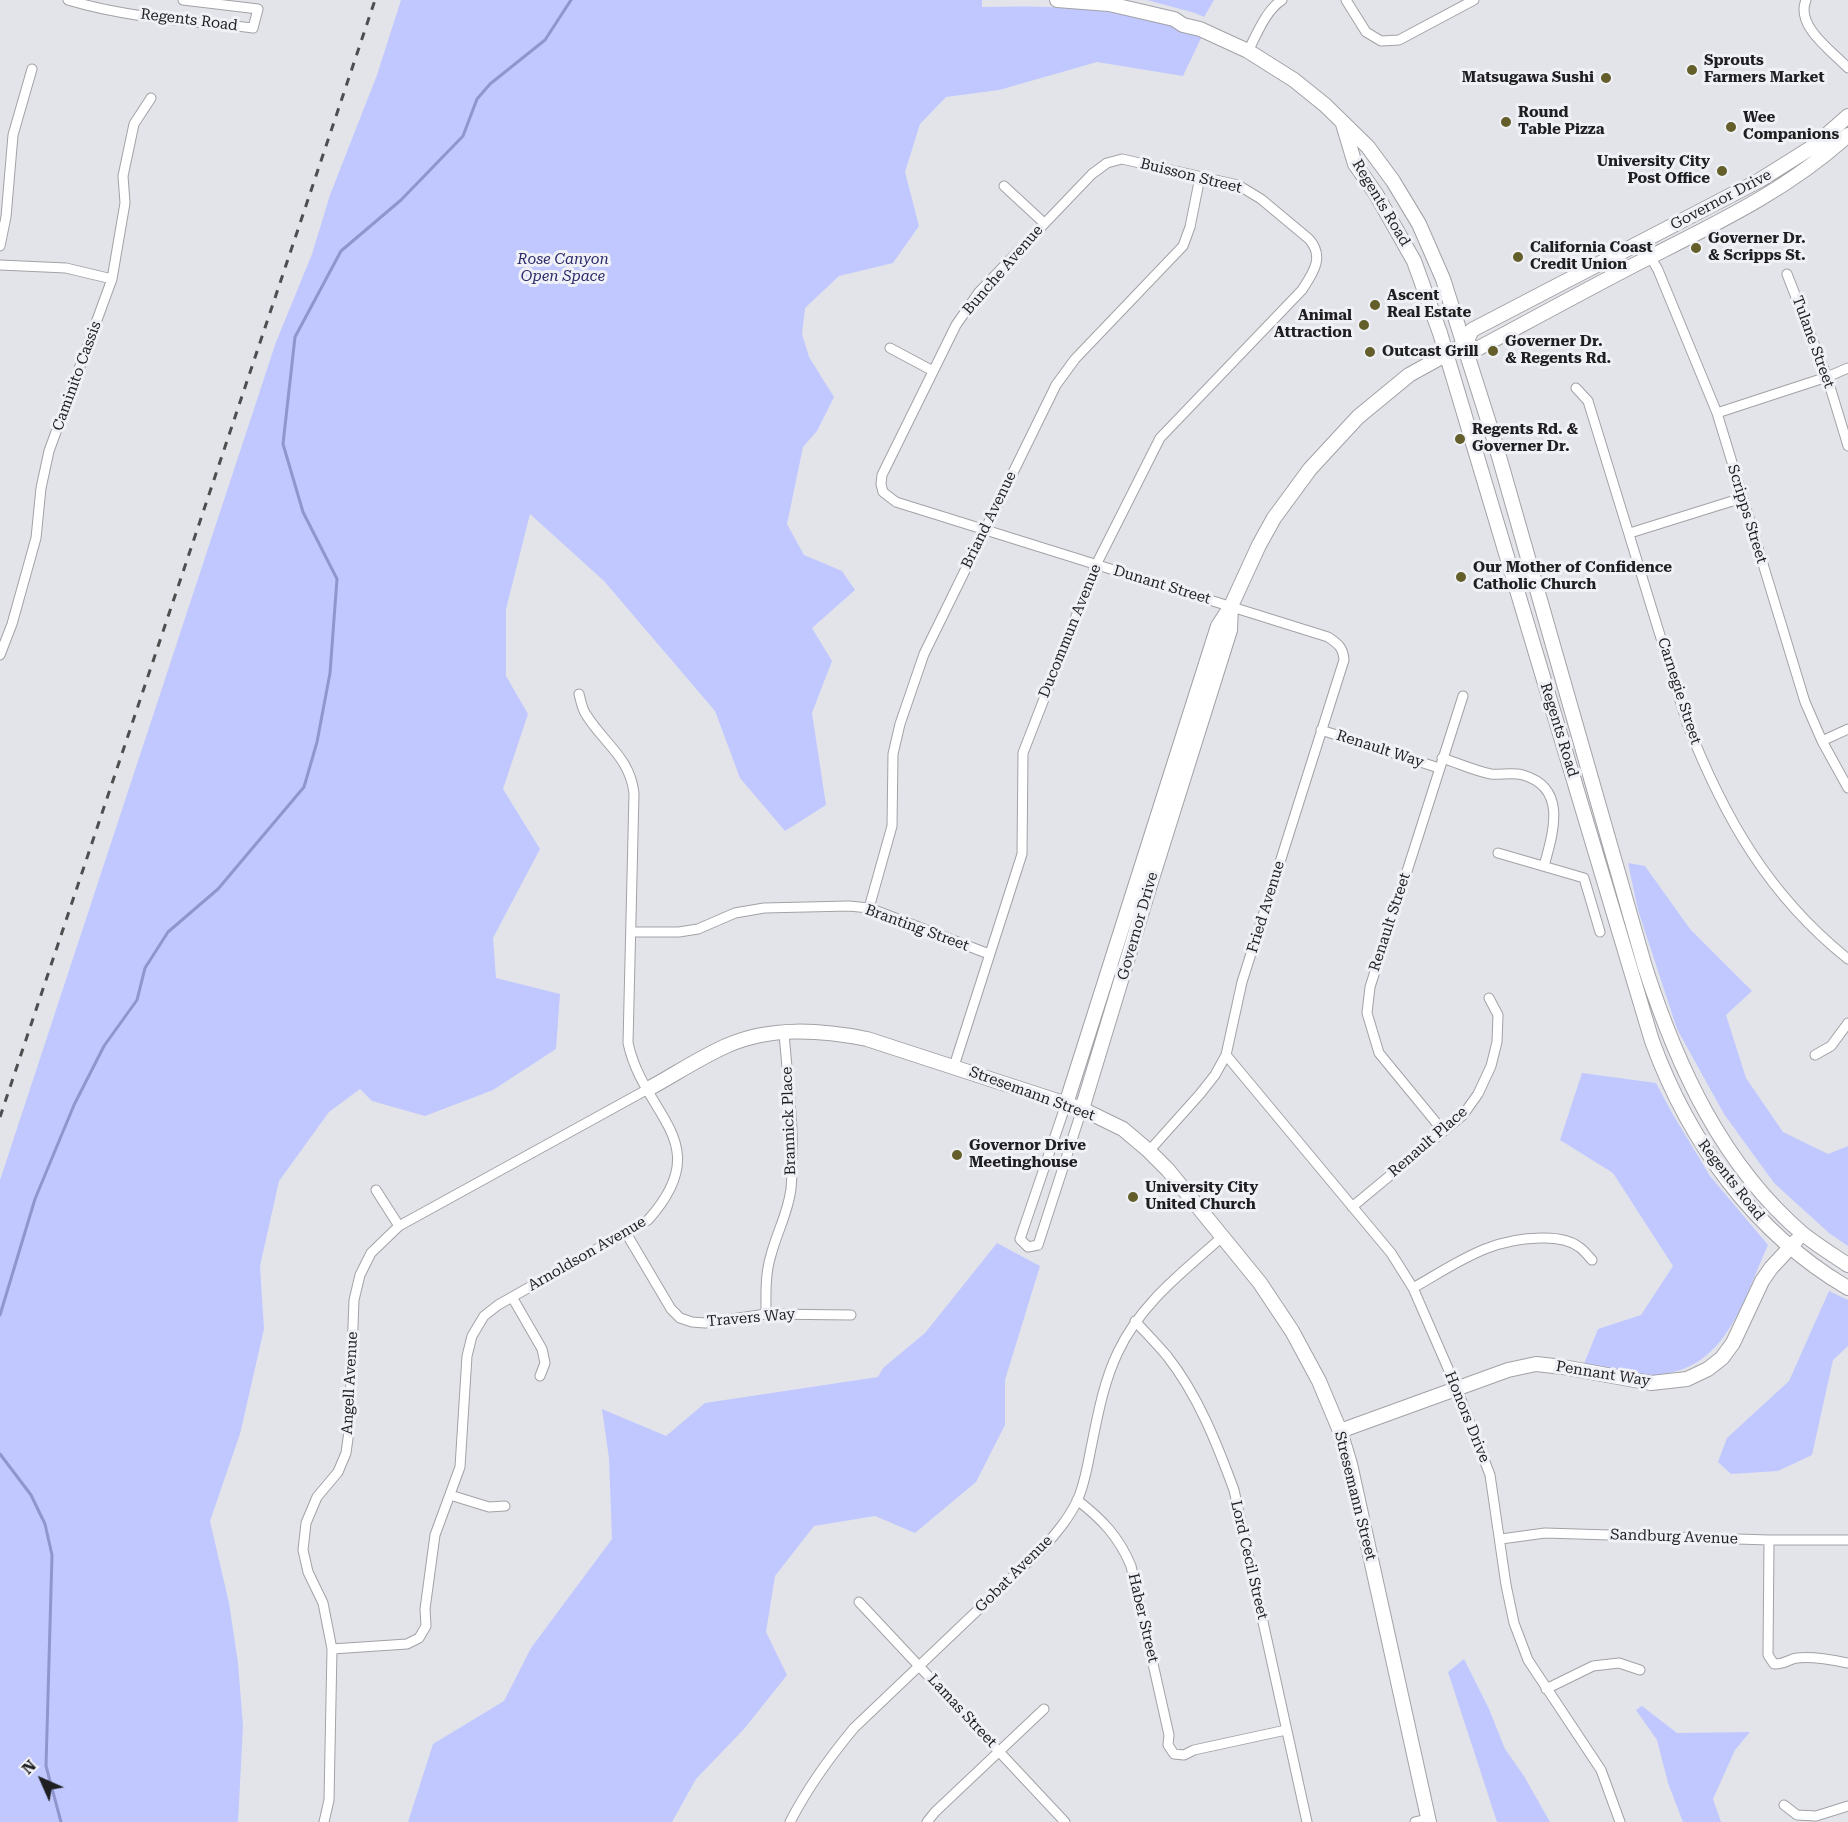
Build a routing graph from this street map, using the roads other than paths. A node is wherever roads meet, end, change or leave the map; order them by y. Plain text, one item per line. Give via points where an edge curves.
1 (68, 0) edge
2 (183, 0) edge
3 (1057, 0) edge
4 (1282, 0) edge
5 (1346, 0) edge
6 (1474, 0) edge
7 (1804, 3) edge
8 (1248, 51) junction
9 (1848, 68) edge
10 (32, 69) dead end
11 (151, 98) dead end
12 (1848, 116) edge
13 (1343, 124) junction
14 (1848, 135) edge
15 (1107, 163) joint
16 (1200, 177) junction
17 (1004, 186) dead end
18 (1044, 223) junction
19 (1642, 242) junction
20 (0, 246) edge
21 (1317, 258) joint
22 (1650, 258) junction
23 (0, 265) edge
24 (1787, 274) dead end
25 (112, 279) junction
26 (1465, 344) junction
27 (890, 348) dead end
28 (1446, 354) junction
29 (1848, 368) edge
30 (933, 371) junction
31 (1827, 377) junction
32 (1576, 388) dead end
33 (1717, 413) junction
34 (1848, 446) edge
35 (884, 492) joint
36 (1742, 498) junction
37 (984, 530) junction
38 (1630, 533) junction
39 (1096, 564) junction
40 (1231, 606) junction
41 (1339, 644) joint
42 (0, 655) edge
43 (579, 694) dead end
44 (1463, 696) dead end
45 (1848, 729) edge
46 (1321, 730) junction
47 (1822, 741) junction
48 (1442, 758) junction
49 (1439, 768) junction
50 (1848, 788) edge
51 (1498, 853) dead end
52 (1544, 866) junction
53 (869, 908) junction
54 (632, 932) junction
55 (1600, 932) dead end
56 (989, 954) junction
57 (1848, 959) edge
58 (1489, 998) dead end
59 (1848, 1023) edge
60 (784, 1033) junction
61 (1226, 1055) junction
62 (1815, 1055) dead end
63 (954, 1066) junction
64 (648, 1089) junction
65 (1066, 1104) junction
66 (1082, 1109) junction
67 (1443, 1131) junction
68 (1149, 1151) junction
69 (376, 1190) dead end
70 (1352, 1206) junction
71 (399, 1226) junction
72 (626, 1233) junction
73 (1803, 1233) junction
74 (1222, 1237) junction
75 (1790, 1248) junction
76 (1592, 1260) dead end
77 (1848, 1265) edge
78 (1413, 1288) junction
79 (1848, 1288) edge
80 (512, 1297) junction
81 (766, 1314) junction
82 (851, 1315) dead end
83 (1136, 1321) junction
84 (540, 1376) dead end
85 (1457, 1389) junction
86 (1340, 1431) junction
87 (450, 1495) junction
88 (1077, 1500) junction
89 (505, 1506) dead end
90 (1500, 1539) junction
91 (1769, 1540) junction
92 (1848, 1540) edge
93 (859, 1602) dead end
94 (332, 1648) junction
95 (1848, 1663) edge
96 (920, 1666) junction
97 (1640, 1670) dead end
98 (1546, 1689) junction
99 (1044, 1708) dead end
100 (1286, 1730) junction
101 (999, 1750) junction
102 (1784, 1805) dead end
103 (1848, 1806) edge
104 (1424, 1821) edge
105 (324, 1822) edge
106 (790, 1822) edge
107 (927, 1822) edge
108 (1065, 1822) edge
109 (1307, 1822) edge
110 (1620, 1822) edge

1 - 2 street, Regents Road via 134,14 253,28 258,9
3 - 8 street, Regents Road via 1109,4 1174,19
4 - 8 street via 1261,26
5 - 6 street via 1366,32 1381,41 1399,40
7 - 9 street via 1804,16 1810,28
8 - 13 street, Regents Road via 1294,80
10 - 20 street via 13,135
11 - 25 street, Caminito Cassis via 134,124 123,176 125,203
12 - 19 street, Governor Drive via 1814,146 1768,175
13 - 26 street, Regents Road via 1368,147 1419,224
13 - 28 street, Regents Road via 1354,164 1380,199 1414,261
14 - 22 street, Governor Drive via 1768,195
15 - 16 street, Buisson Street via 1122,159
15 - 18 street, Bunche Avenue
16 - 21 street, Buisson Street via 1238,185 1261,199 1316,246
16 - 37 street, Briand Avenue via 1183,246 1075,359 1056,385
17 - 18 street
18 - 30 street, Bunche Avenue via 980,292 956,325
19 - 22 street, Scripps Street
19 - 26 street, Governor Drive via 1472,330
21 - 39 street, Ducommun Avenue via 1302,290 1160,438
22 - 26 street, Governor Drive via 1477,349
22 - 33 street, Scripps Street
23 - 25 street via 66,268
24 - 31 street, Tulane Street
25 - 42 street, Caminito Cassis via 49,451 36,538
26 - 28 street, Governor Drive
26 - 73 street, Regents Road via 1663,1021 1722,1140 1766,1197
27 - 30 street
28 - 40 street, Governor Drive via 1408,375 1332,443 1274,518
28 - 75 street, Regents Road via 1659,1059 1703,1147 1735,1190
29 - 31 street
30 - 35 street, Bunche Avenue via 882,475
31 - 33 street
31 - 34 street, Tulane Street
32 - 38 street, Carnegie Street via 1588,400
33 - 36 street, Scripps Street
35 - 37 street, Dunant Street via 897,502
36 - 38 street
36 - 47 street, Scripps Street via 1805,702
37 - 39 street, Dunant Street
37 - 53 street, Briand Avenue via 924,654 900,724 893,754 892,826
38 - 57 street, Carnegie Street via 1688,723 1727,813 1787,901
39 - 40 street, Dunant Street
39 - 56 street, Ducommun Avenue via 1023,753 1022,854
40 - 41 street, Dunant Street
40 - 65 street, Governor Drive via 1218,626
40 - 66 street, Governor Drive via 1230,630
41 - 46 street, Fried Avenue via 1344,660
43 - 54 street, Arnoldson Avenue via 585,714 632,777
44 - 48 street, Renault Street
45 - 47 street
46 - 49 street, Renault Way
46 - 61 street, Fried Avenue via 1242,982
47 - 50 street, Scripps Street
48 - 49 street, Renault Street
48 - 52 street, Renault Way via 1491,774 1524,775 1538,782 1555,810 1555,827
49 - 67 street, Renault Street via 1370,987 1366,1013 1379,1053
51 - 52 street
52 - 55 street via 1584,878
53 - 54 street, Branting Street via 764,908 735,913 698,929
53 - 56 street, Branting Street
54 - 64 street, Arnoldson Avenue via 628,1043
56 - 63 street, Ducommun Avenue
58 - 67 street, Renault Place via 1498,1015 1491,1066 1463,1115
59 - 62 street via 1831,1046
60 - 63 street, Stresemann Street via 808,1030 848,1035
60 - 64 street, Stresemann Street via 726,1046
60 - 81 street, Brannick Place via 793,1152 791,1189 766,1275
61 - 68 street, Fried Avenue via 1200,1094
61 - 70 street, Honors Drive
63 - 65 street, Stresemann Street
64 - 71 street, Angell Avenue
64 - 72 street, Arnoldson Avenue via 675,1138 676,1173 662,1205 648,1220
65 - 66 street, Stresemann Street
65 - 66 street, Governor Drive via 1020,1239 1028,1246 1038,1245
66 - 68 street, Stresemann Street via 1123,1129
67 - 70 street, Renault Place
68 - 74 street, Stresemann Street
69 - 71 street
70 - 78 street, Honors Drive
71 - 94 street, Angell Avenue via 372,1252 360,1275 354,1300 345,1452 338,1472 317,1497 306,1523 303,1550 308,1572 323,1603
72 - 80 street, Arnoldson Avenue
72 - 81 street, Travers Way via 680,1318 705,1323
73 - 75 street, Pennant Way
73 - 77 street, Regents Road
74 - 83 street, Gobat Avenue via 1161,1291
74 - 86 street, Stresemann Street via 1260,1283 1292,1331
75 - 79 street, Regents Road
75 - 85 street, Pennant Way via 1762,1281 1722,1358 1687,1378 1651,1383 1536,1364
76 - 78 street via 1578,1245 1555,1238 1530,1237 1478,1251
78 - 85 street, Honors Drive
80 - 84 street via 542,1349 545,1363
80 - 87 street, Arnoldson Avenue via 484,1316 472,1336 467,1356 460,1467
81 - 82 street, Travers Way
83 - 88 street, Gobat Avenue via 1118,1351 1105,1385
83 - 100 street, Lord Cecil Street via 1168,1357 1194,1398 1226,1469
85 - 86 street, Pennant Way
85 - 90 street, Honors Drive via 1490,1474
86 - 104 street, Stresemann Street
87 - 89 street via 489,1507
87 - 94 street, Arnoldson Avenue via 435,1535 426,1626 419,1638 407,1644
88 - 96 street, Gobat Avenue via 1045,1546
88 - 100 street, Haber Street via 1098,1516 1123,1546 1131,1566 1169,1735 1168,1745 1174,1754 1184,1755
90 - 91 street, Sandburg Avenue via 1545,1533
90 - 98 street, Honors Drive via 1514,1623 1528,1660
91 - 92 street, Sandburg Avenue
91 - 95 street via 1768,1655 1774,1664 1796,1658
93 - 96 street, Lamas Street
94 - 105 street, Angell Avenue via 329,1800
96 - 101 street, Lamas Street
96 - 106 street, Gobat Avenue via 854,1728 828,1759
97 - 98 street via 1619,1663 1593,1666
98 - 110 street, Honors Drive via 1600,1770
99 - 101 street
100 - 109 street, Lord Cecil Street
101 - 107 street
101 - 108 street, Lamas Street
102 - 103 street via 1797,1815 1816,1816

